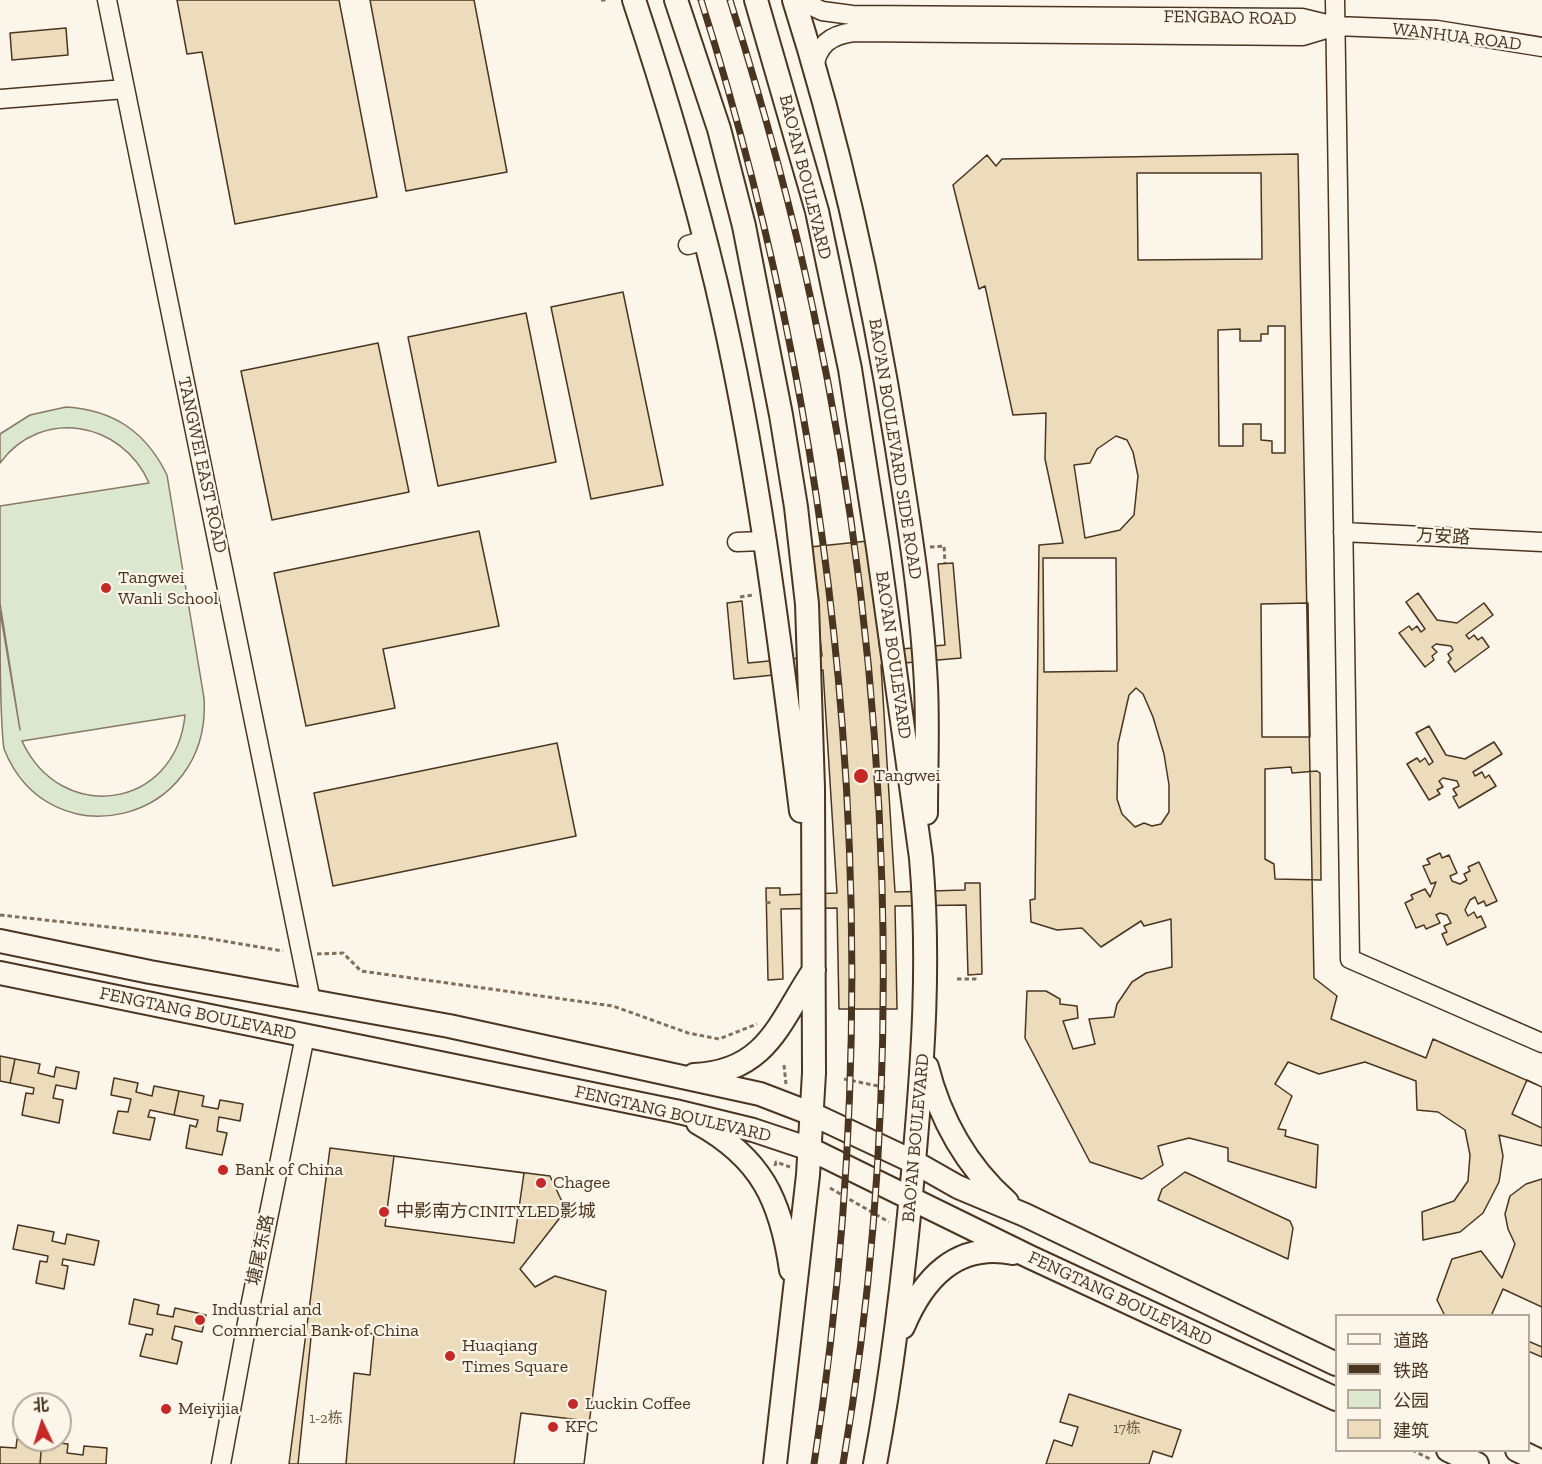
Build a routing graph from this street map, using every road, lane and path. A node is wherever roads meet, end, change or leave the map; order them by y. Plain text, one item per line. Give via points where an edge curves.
1 (106, 0) edge
2 (601, 0) edge
3 (608, 0) edge
4 (634, 0) edge
5 (676, 0) edge
6 (756, 0) edge
7 (796, 0) edge
8 (1335, 0) edge
9 (1335, 26) junction
10 (1542, 47) edge
11 (814, 69) junction
12 (125, 89) junction
13 (0, 99) edge
14 (1343, 532) junction
15 (764, 541) junction
16 (737, 542) dead end
17 (1542, 542) edge
18 (929, 547) dead end
19 (945, 563) dead end
20 (753, 595) dead end
21 (740, 597) dead end
22 (812, 893) junction
23 (773, 902) dead end
24 (766, 903) dead end
25 (925, 907) junction
26 (0, 915) edge
27 (0, 941) edge
28 (302, 954) junction
29 (814, 970) junction
30 (0, 973) edge
31 (975, 974) dead end
32 (957, 979) dead end
33 (311, 1001) junction
34 (762, 1022) dead end
35 (305, 1036) junction
36 (924, 1044) junction
37 (1542, 1044) edge
38 (591, 1056) junction
39 (784, 1065) dead end
40 (679, 1076) junction
41 (844, 1079) dead end
42 (786, 1084) dead end
43 (888, 1088) dead end
44 (584, 1094) junction
45 (675, 1111) junction
46 (812, 1114) junction
47 (810, 1149) junction
48 (914, 1162) junction
49 (775, 1169) dead end
50 (797, 1169) dead end
51 (830, 1188) dead end
52 (911, 1197) junction
53 (1025, 1215) junction
54 (889, 1222) dead end
55 (1030, 1257) junction
56 (795, 1299) junction
57 (894, 1348) junction
58 (1335, 1364) edge
59 (889, 1386) junction
60 (1335, 1399) edge
61 (782, 1408) junction
62 (1416, 1452) edge
63 (1452, 1452) edge
64 (1521, 1452) edge
65 (1542, 1462) edge
66 (221, 1464) edge
67 (760, 1464) edge
68 (776, 1464) edge
69 (875, 1464) edge
70 (885, 1464) edge
71 (1442, 1464) edge
72 (1477, 1464) edge

1 - 12 street, TANGWEI EAST ROAD
2 - 3 path
4 - 15 main road via 682,153 696,242 737,388
5 - 22 main road via 718,129 744,226 796,507 811,680
6 - 25 main road, BAO'AN BOULEVARD via 817,211 849,369 878,548
7 - 9 street, FENGBAO ROAD via 822,11 852,15 1302,18
7 - 11 main road, BAO'AN BOULEVARD SIDE ROAD
8 - 9 street
9 - 10 street, WANHUA ROAD via 1437,30
9 - 11 street, FENGBAO ROAD via 1303,36 854,32 824,43
9 - 14 street
11 - 25 main road, BAO'AN BOULEVARD SIDE ROAD via 866,269 911,537 926,684
12 - 13 street
12 - 28 street, TANGWEI EAST ROAD
14 - 17 street, 万安路
14 - 37 street via 1350,959
15 - 16 street
15 - 22 main road
18 - 19 path via 944,546
20 - 21 path
22 - 29 main road
23 - 24 path
25 - 36 main road, BAO'AN BOULEVARD
26 - 28 path via 200,937
27 - 33 main road, FENGTANG BOULEVARD
28 - 33 street, TANGWEI EAST ROAD
28 - 34 path via 343,953 361,971 613,1006 688,1033 719,1039
29 - 40 main road via 779,1030 757,1053 720,1071
29 - 46 main road
30 - 35 main road, FENGTANG BOULEVARD
31 - 32 path via 975,979
33 - 38 main road, FENGTANG BOULEVARD
35 - 44 main road, FENGTANG BOULEVARD
35 - 66 street, 塘尾东路
36 - 48 main road, BAO'AN BOULEVARD
36 - 53 main road via 936,1097 960,1147 994,1191
38 - 40 main road, FENGTANG BOULEVARD
38 - 44 main road
39 - 42 path via 789,1074
40 - 46 main road, FENGTANG BOULEVARD via 760,1094
41 - 43 path
44 - 45 main road, FENGTANG BOULEVARD
45 - 47 main road, FENGTANG BOULEVARD
45 - 56 main road via 717,1133 758,1170 779,1216
46 - 47 main road
46 - 48 main road, FENGTANG BOULEVARD
47 - 52 main road, FENGTANG BOULEVARD
47 - 56 main road
48 - 52 main road, BAO'AN BOULEVARD
48 - 53 main road, FENGTANG BOULEVARD via 958,1187
49 - 50 path via 776,1162
51 - 54 path
52 - 55 main road, FENGTANG BOULEVARD
52 - 57 main road, BAO'AN BOULEVARD
53 - 58 main road, FENGTANG BOULEVARD
55 - 57 main road via 1001,1251 978,1252 947,1266 923,1287
55 - 60 main road, FENGTANG BOULEVARD
56 - 61 main road
57 - 59 main road, BAO'AN BOULEVARD
59 - 69 main road, BAO'AN BOULEVARD
59 - 70 main road
61 - 67 main road
61 - 68 main road
62 - 71 path
63 - 72 main road
64 - 65 main road

